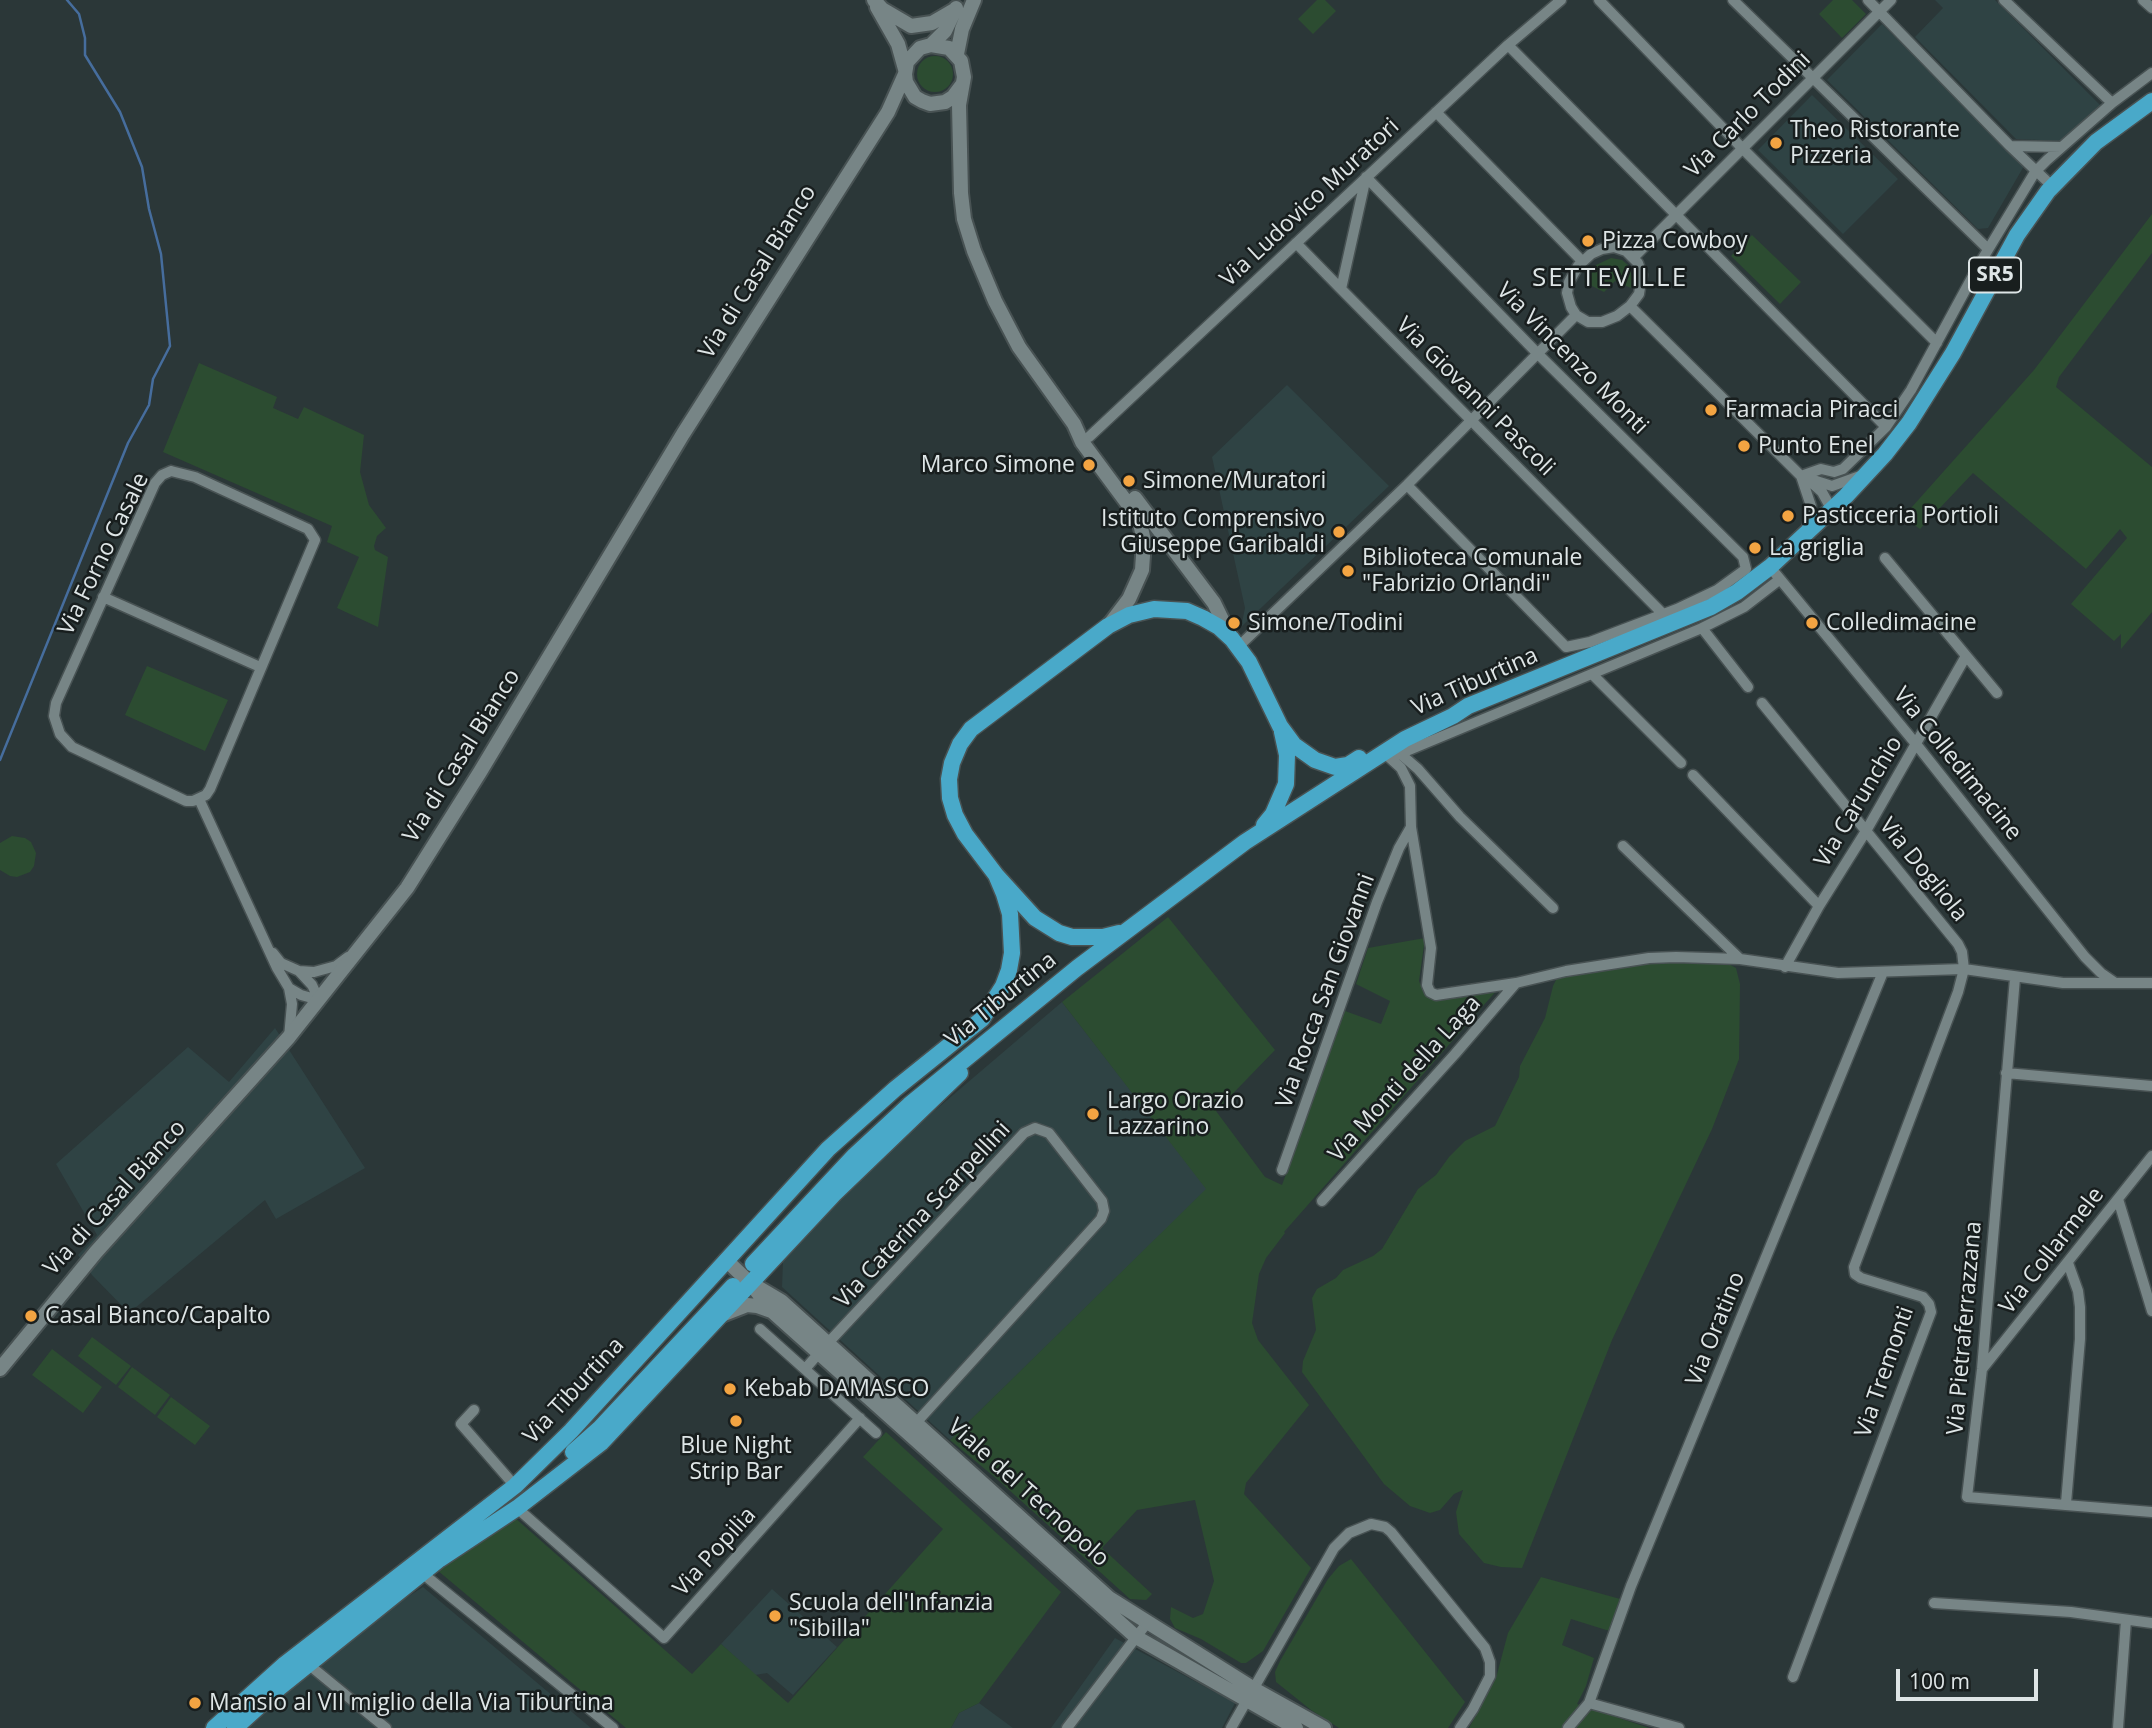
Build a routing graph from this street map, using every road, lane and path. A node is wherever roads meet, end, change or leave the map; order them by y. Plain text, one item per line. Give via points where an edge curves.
1 (874, 0) edge
2 (974, 0) edge
3 (1561, 0) edge
4 (1599, 0) edge
5 (1733, 0) edge
6 (1868, 0) edge
7 (1891, 0) edge
8 (2004, 0) edge
9 (2143, 0) edge
10 (958, 4) edge
11 (2152, 8) edge
12 (1879, 12) junction
13 (886, 24) junction
14 (1508, 45) junction
15 (926, 46) junction
16 (957, 54) junction
17 (905, 72) junction
18 (2152, 73) edge
19 (1812, 78) junction
20 (962, 85) junction
21 (922, 101) junction
22 (2152, 101) edge
23 (2112, 103) junction
24 (938, 104) junction
25 (888, 112) junction
26 (1436, 112) junction
27 (960, 133) junction
28 (2010, 146) junction
29 (2062, 147) junction
30 (1742, 148) junction
31 (2035, 172) junction
32 (1366, 177) junction
33 (2052, 186) junction
34 (1676, 215) junction
35 (1296, 243) junction
36 (1989, 249) junction
37 (1634, 257) junction
38 (1583, 261) junction
39 (1341, 289) junction
40 (1630, 306) junction
41 (1576, 315) junction
42 (1937, 342) junction
43 (1538, 354) junction
44 (1470, 421) junction
45 (1074, 424) junction
46 (1886, 427) junction
47 (1089, 437) junction
48 (1867, 474) junction
49 (1804, 477) junction
50 (1407, 485) junction
51 (1810, 499) junction
52 (1832, 510) junction
53 (1802, 539) junction
54 (1885, 558) dead end
55 (1775, 574) junction
56 (103, 597) junction
57 (1663, 614) junction
58 (1108, 626) junction
59 (1702, 628) junction
60 (1235, 643) junction
61 (1966, 656) junction
62 (260, 667) junction
63 (1592, 674) junction
64 (1748, 687) dead end
65 (1997, 693) dead end
66 (1762, 703) dead end
67 (1468, 706) junction
68 (1280, 726) junction
69 (1916, 744) junction
70 (1388, 752) junction
71 (1681, 763) dead end
72 (1693, 775) dead end
73 (199, 799) junction
74 (1411, 827) junction
75 (1866, 831) junction
76 (1245, 842) junction
77 (1623, 846) dead end
78 (996, 875) junction
79 (1819, 906) junction
80 (1553, 908) dead end
81 (1131, 927) junction
82 (267, 944) junction
83 (362, 946) junction
84 (1740, 959) junction
85 (1785, 967) junction
86 (1964, 969) junction
87 (299, 971) junction
88 (1883, 972) junction
89 (2015, 978) junction
90 (2115, 982) junction
91 (1516, 983) junction
92 (2152, 984) edge
93 (289, 988) junction
94 (319, 1000) junction
95 (289, 1037) junction
96 (986, 1042) junction
97 (2006, 1073) junction
98 (2152, 1086) edge
99 (2152, 1156) edge
100 (1282, 1170) dead end
101 (2118, 1199) junction
102 (1322, 1200) dead end
103 (774, 1259) junction
104 (726, 1260) junction
105 (2068, 1263) junction
106 (753, 1264) dead end
107 (751, 1284) junction
108 (733, 1286) dead end
109 (777, 1307) junction
110 (2152, 1311) edge
111 (724, 1314) junction
112 (760, 1329) dead end
113 (824, 1348) junction
114 (0, 1369) edge
115 (805, 1369) junction
116 (1982, 1369) junction
117 (474, 1410) dead end
118 (860, 1418) junction
119 (916, 1423) junction
120 (876, 1433) dead end
121 (515, 1486) junction
122 (2066, 1503) junction
123 (517, 1508) junction
124 (2152, 1512) edge
125 (440, 1559) junction
126 (422, 1573) junction
127 (1934, 1603) dead end
128 (2126, 1620) junction
129 (1147, 1623) junction
130 (2152, 1623) edge
131 (1136, 1637) junction
132 (308, 1664) junction
133 (1793, 1677) dead end
134 (1251, 1695) junction
135 (1589, 1703) junction
136 (1068, 1727) edge
137 (214, 1728) edge
138 (235, 1728) edge
139 (386, 1728) edge
140 (613, 1728) edge
141 (1231, 1728) edge
142 (1296, 1728) edge
143 (1324, 1728) edge
144 (1460, 1728) edge
145 (1569, 1728) edge
146 (1679, 1728) edge
147 (2118, 1728) edge

1 - 10 main road via 911,26 932,23
1 - 13 main road
2 - 16 main road
3 - 14 street, Via Ludovico Muratori
4 - 30 street
5 - 19 street
6 - 12 street
7 - 12 street, Via Carlo Todini
8 - 23 street
9 - 11 street
10 - 15 main road via 945,32
12 - 19 street, Via Carlo Todini
12 - 28 street
13 - 15 main road via 903,40
13 - 17 main road via 898,44
14 - 26 street, Via Ludovico Muratori
14 - 34 street
15 - 16 main road via 948,48
15 - 17 main road via 913,54
16 - 20 main road via 964,69
17 - 21 main road via 909,90
17 - 25 main road, Via di Casal Bianco
18 - 23 street
19 - 30 street, Via Carlo Todini
19 - 36 street
20 - 24 main road via 953,97
20 - 27 main road
21 - 24 main road
21 - 25 main road via 903,103
22 - 33 main road, Via Tiburtina / SR5 via 2092,146
23 - 29 street
24 - 27 main road via 950,111
25 - 83 main road, Via di Casal Bianco via 683,434 407,888
26 - 32 street, Via Ludovico Muratori
26 - 38 street
27 - 45 main road via 962,208 979,265 1013,336
28 - 29 street
28 - 31 street
29 - 31 street
30 - 34 street, Via Carlo Todini
30 - 42 street
31 - 33 street
31 - 36 street
32 - 35 street, Via Ludovico Muratori
32 - 39 street
32 - 43 street, Via Vincenzo Monti
33 - 48 main road, Via Tiburtina / SR5 via 2017,235 1922,403
34 - 37 street, Via Carlo Todini
34 - 46 street
35 - 39 street, Via Giovanni Pascoli
35 - 47 street, Via Ludovico Muratori
36 - 42 street
37 - 38 street via 1623,249 1608,247
37 - 40 street via 1641,285
38 - 41 street via 1567,288
39 - 44 street, Via Giovanni Pascoli
40 - 41 street via 1602,322 1588,322
40 - 49 street
41 - 43 street
42 - 46 street
43 - 44 street
43 - 57 street, Via Vincenzo Monti via 1743,557 1745,569 1711,593
44 - 50 street
44 - 57 street, Via Giovanni Pascoli
45 - 47 main road
45 - 58 main road via 1082,442 1134,511 1144,541 1138,583
46 - 49 street via 1840,470 1821,469
47 - 60 main road via 1214,603
48 - 49 street via 1835,486
48 - 52 main road, Via Tiburtina / SR5
49 - 51 street
49 - 52 street via 1822,492
50 - 57 street via 1566,647
50 - 60 street
51 - 52 street
51 - 53 street via 1811,514
52 - 53 main road, Via Tiburtina / SR5
53 - 55 main road, Via Tiburtina / SR5
54 - 61 street
55 - 59 street via 1739,610
55 - 67 main road, Via Tiburtina / SR5 via 1711,607
55 - 69 street, Via Colledimacine
56 - 62 street
56 - 62 street, Via Forno Casale via 158,479 171,471 195,477 308,529 314,536 315,544
56 - 73 street, Via Forno Casale via 56,703 54,716 60,734 72,747 174,795 189,801
58 - 60 main road via 1139,612 1171,608 1203,618
58 - 78 main road via 982,718 960,744 949,779 950,798 965,834
59 - 63 street
59 - 64 street
60 - 68 main road via 1258,677
61 - 65 street
61 - 69 street, Via Carunchio
62 - 73 street, Via Forno Casale via 210,789
63 - 70 street
63 - 71 street
66 - 75 street, Via Dogliola
67 - 68 main road via 1415,726 1342,767 1315,760 1294,745
67 - 70 main road, Via Tiburtina
68 - 76 main road via 1287,755 1286,784 1273,814
69 - 75 street, Via Carunchio
69 - 90 street, Via Colledimacine via 2085,957
70 - 74 street via 1408,779
70 - 76 main road, Via Tiburtina
70 - 80 street
72 - 79 street
73 - 82 street
74 - 91 street via 1430,942 1430,992 1442,996
74 - 100 street, Via Rocca San Giovanni via 1377,902
75 - 79 street, Via Carunchio
75 - 86 street, Via Dogliola via 1958,944
76 - 81 main road, Via Tiburtina
77 - 84 street
78 - 81 main road via 1035,918 1059,933 1103,937
78 - 104 main road, Via Tiburtina via 1010,914 1012,953 993,1004 982,1019 837,1141
79 - 85 street, Via Carunchio
81 - 96 main road, Via Tiburtina
82 - 87 street via 281,963
82 - 93 street
83 - 87 street via 336,966
83 - 94 main road, Via di Casal Bianco
84 - 85 street
84 - 91 street via 1662,957
85 - 88 street
86 - 88 street
86 - 89 street
86 - 133 street, Via Tremonti via 1854,1267 1861,1278 1923,1297 1931,1311
87 - 94 street
88 - 135 street, Via Oratino via 1631,1586
89 - 90 street
89 - 97 street, Via Pietraferrazzana
90 - 92 street
91 - 102 street, Via Monti della Laga
93 - 94 street
93 - 95 street
94 - 95 main road, Via di Casal Bianco
95 - 114 main road, Via di Casal Bianco via 87,1263
96 - 103 main road via 946,1089 862,1166
96 - 106 main road, Via Tiburtina via 883,1128
97 - 98 street
97 - 116 street, Via Pietraferrazzana
99 - 101 street, Via Collarmele
101 - 105 street, Via Collarmele
101 - 110 street
103 - 107 main road
103 - 109 main road via 770,1272
104 - 107 main road, Viale del Tecnopolo
104 - 121 main road, Via Tiburtina
105 - 116 street, Via Collarmele
105 - 122 street via 2080,1298 2080,1339
107 - 109 main road, Viale del Tecnopolo
107 - 111 main road
108 - 125 main road, Via Tiburtina via 588,1440
109 - 111 main road via 747,1305
109 - 113 main road, Viale del Tecnopolo
111 - 123 main road via 596,1447
112 - 115 street
113 - 115 street
113 - 119 main road, Viale del Tecnopolo
113 - 119 street, Via Caterina Scarpellini via 1024,1133 1038,1128 1049,1133 1102,1201 1102,1216
113 - 131 main road, Viale del Tecnopolo
115 - 118 street
116 - 122 street, Via Pietraferrazzana via 1967,1497
117 - 121 street via 461,1424
118 - 120 street
118 - 123 street, Via Popilia via 664,1638
119 - 129 main road, Viale del Tecnopolo via 1110,1598
121 - 137 main road, Via Tiburtina via 285,1664
122 - 124 street, Via Pietraferrazzana
123 - 125 main road
125 - 126 main road, Via Tiburtina
126 - 132 main road, Via Tiburtina
126 - 140 street
127 - 128 street
128 - 130 street
128 - 147 street
129 - 131 street
129 - 134 main road, Viale del Tecnopolo
131 - 134 main road, Viale del Tecnopolo
131 - 136 street
132 - 138 main road, Via Tiburtina
132 - 139 street
134 - 141 street
134 - 142 main road, Viale del Tecnopolo
134 - 143 main road, Viale del Tecnopolo
134 - 144 street via 1334,1548 1349,1533 1371,1524 1391,1532 1485,1648 1490,1676
135 - 145 street, Via Oratino
135 - 146 street

